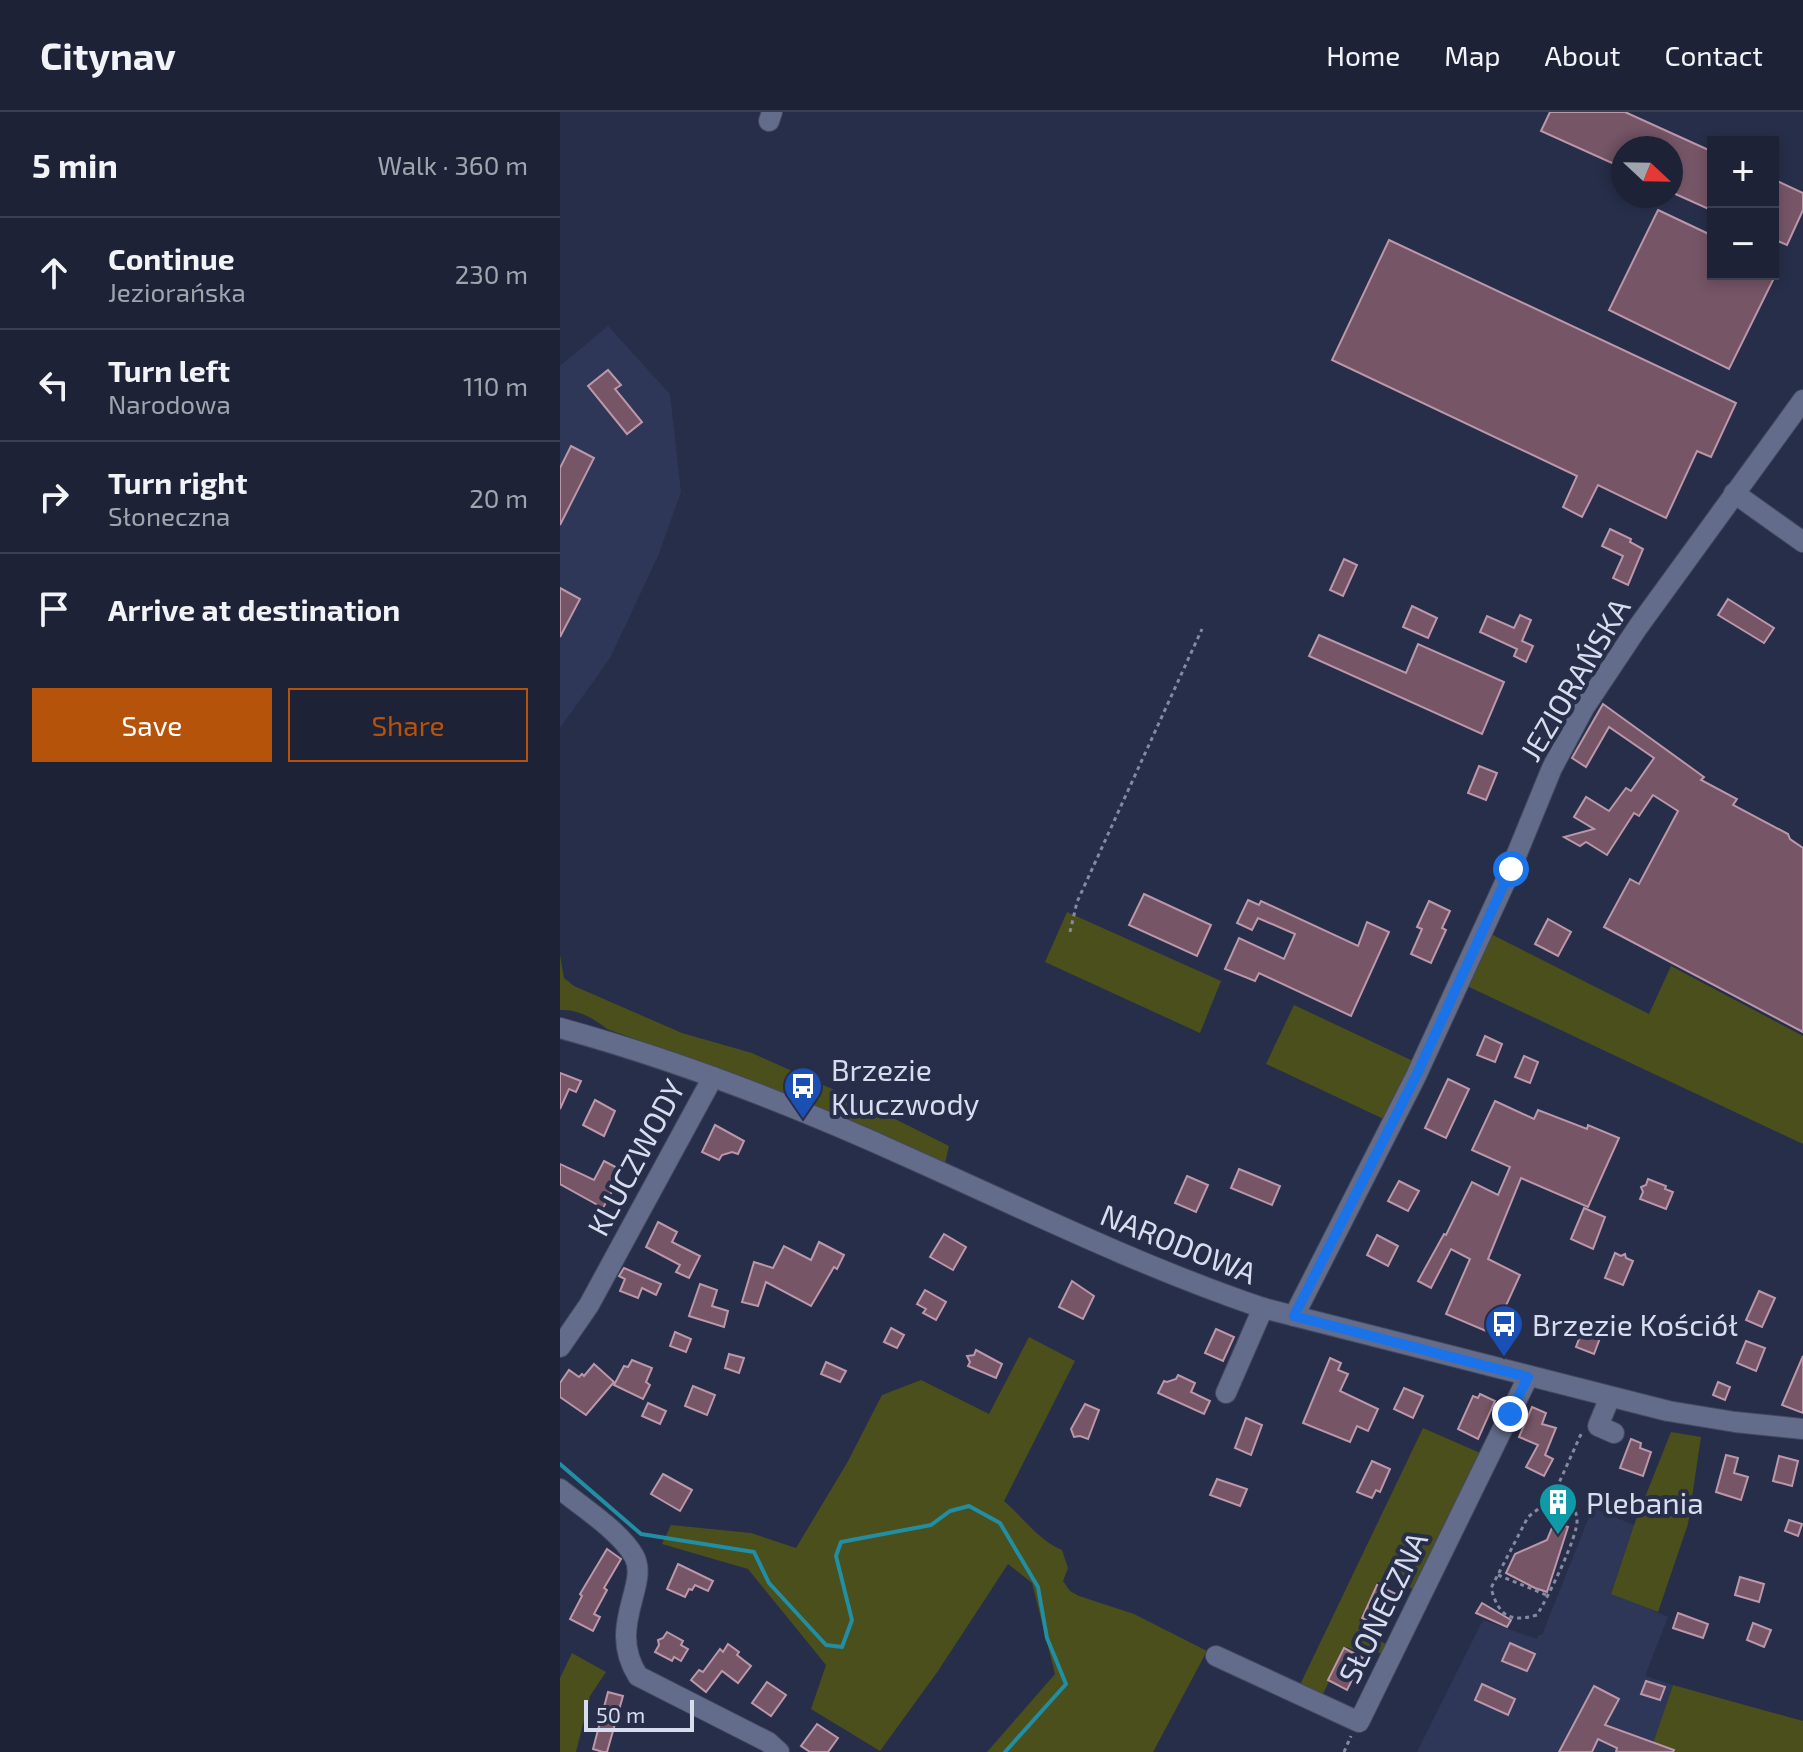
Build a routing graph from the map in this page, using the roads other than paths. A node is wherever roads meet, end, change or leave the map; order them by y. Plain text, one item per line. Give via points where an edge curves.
1 (1803, 400) edge
2 (1734, 493) junction
3 (1803, 542) edge
4 (560, 1028) edge
5 (713, 1077) junction
6 (1263, 1308) junction
7 (1294, 1316) junction
8 (560, 1347) edge
9 (1528, 1377) junction
10 (1226, 1393) dead end
11 (1610, 1397) junction
12 (1803, 1429) edge
13 (1614, 1433) dead end
14 (560, 1489) edge
15 (1216, 1656) dead end
16 (779, 1752) edge

1 - 2 street, JEZIORAŃSKA
2 - 3 street
2 - 7 street, JEZIORAŃSKA via 1584,708 1552,768 1416,1076
4 - 5 street, NARODOWA
5 - 6 street, NARODOWA via 908,1157 1105,1248
5 - 8 street, KLUCZWODY via 589,1305
6 - 7 street, NARODOWA
6 - 10 street
7 - 9 street, NARODOWA
9 - 11 street, NARODOWA
9 - 15 street, SŁONECZNA via 1359,1722
11 - 12 street, NARODOWA via 1707,1418
11 - 13 street via 1598,1426
14 - 16 street via 636,1558 625,1640 628,1661 638,1676

